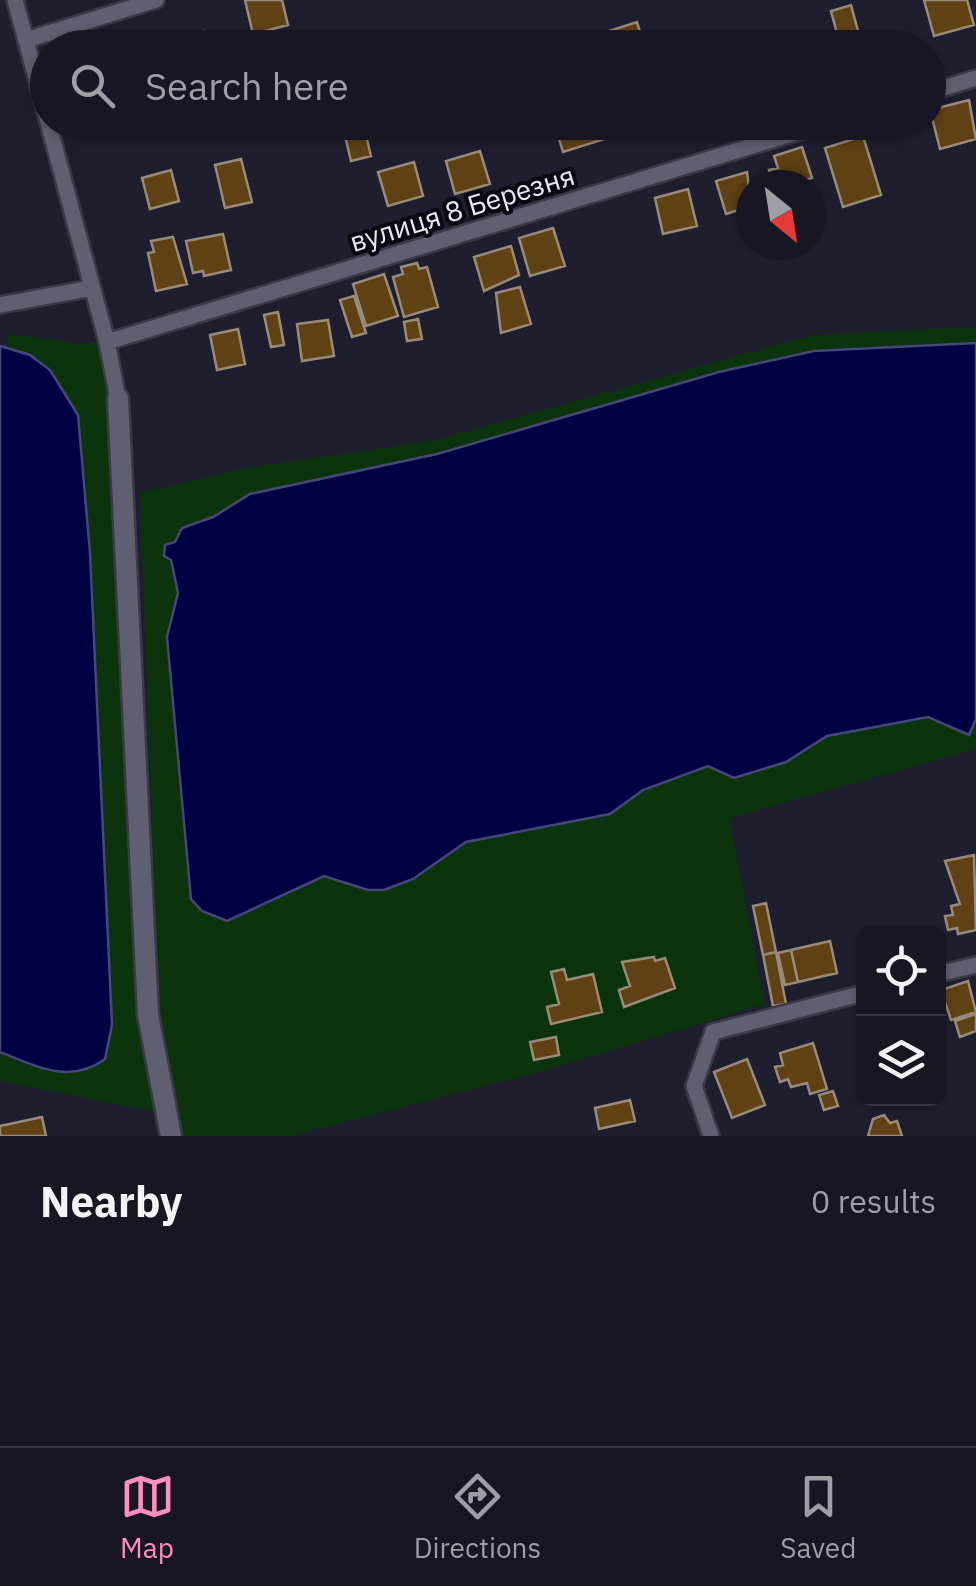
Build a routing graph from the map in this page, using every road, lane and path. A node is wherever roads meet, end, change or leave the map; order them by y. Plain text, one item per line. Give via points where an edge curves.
1 (15, 0) edge
2 (156, 0) edge
3 (58, 30) edge
4 (30, 39) edge
5 (26, 40) junction
6 (30, 55) edge
7 (976, 78) edge
8 (946, 87) edge
9 (53, 140) edge
10 (772, 140) edge
11 (92, 288) junction
12 (0, 305) edge
13 (107, 342) junction
14 (118, 399) joint
15 (976, 964) edge
16 (946, 972) edge
17 (856, 995) edge
18 (171, 1136) edge
19 (711, 1136) edge

1 - 5 street
2 - 3 street
4 - 5 street
5 - 6 street
7 - 8 street
9 - 11 street
10 - 13 street, вулиця 8 Березня
11 - 12 street
11 - 13 street
13 - 14 street
14 - 18 street via 148,1016
15 - 16 street
17 - 19 street via 713,1032 694,1086

